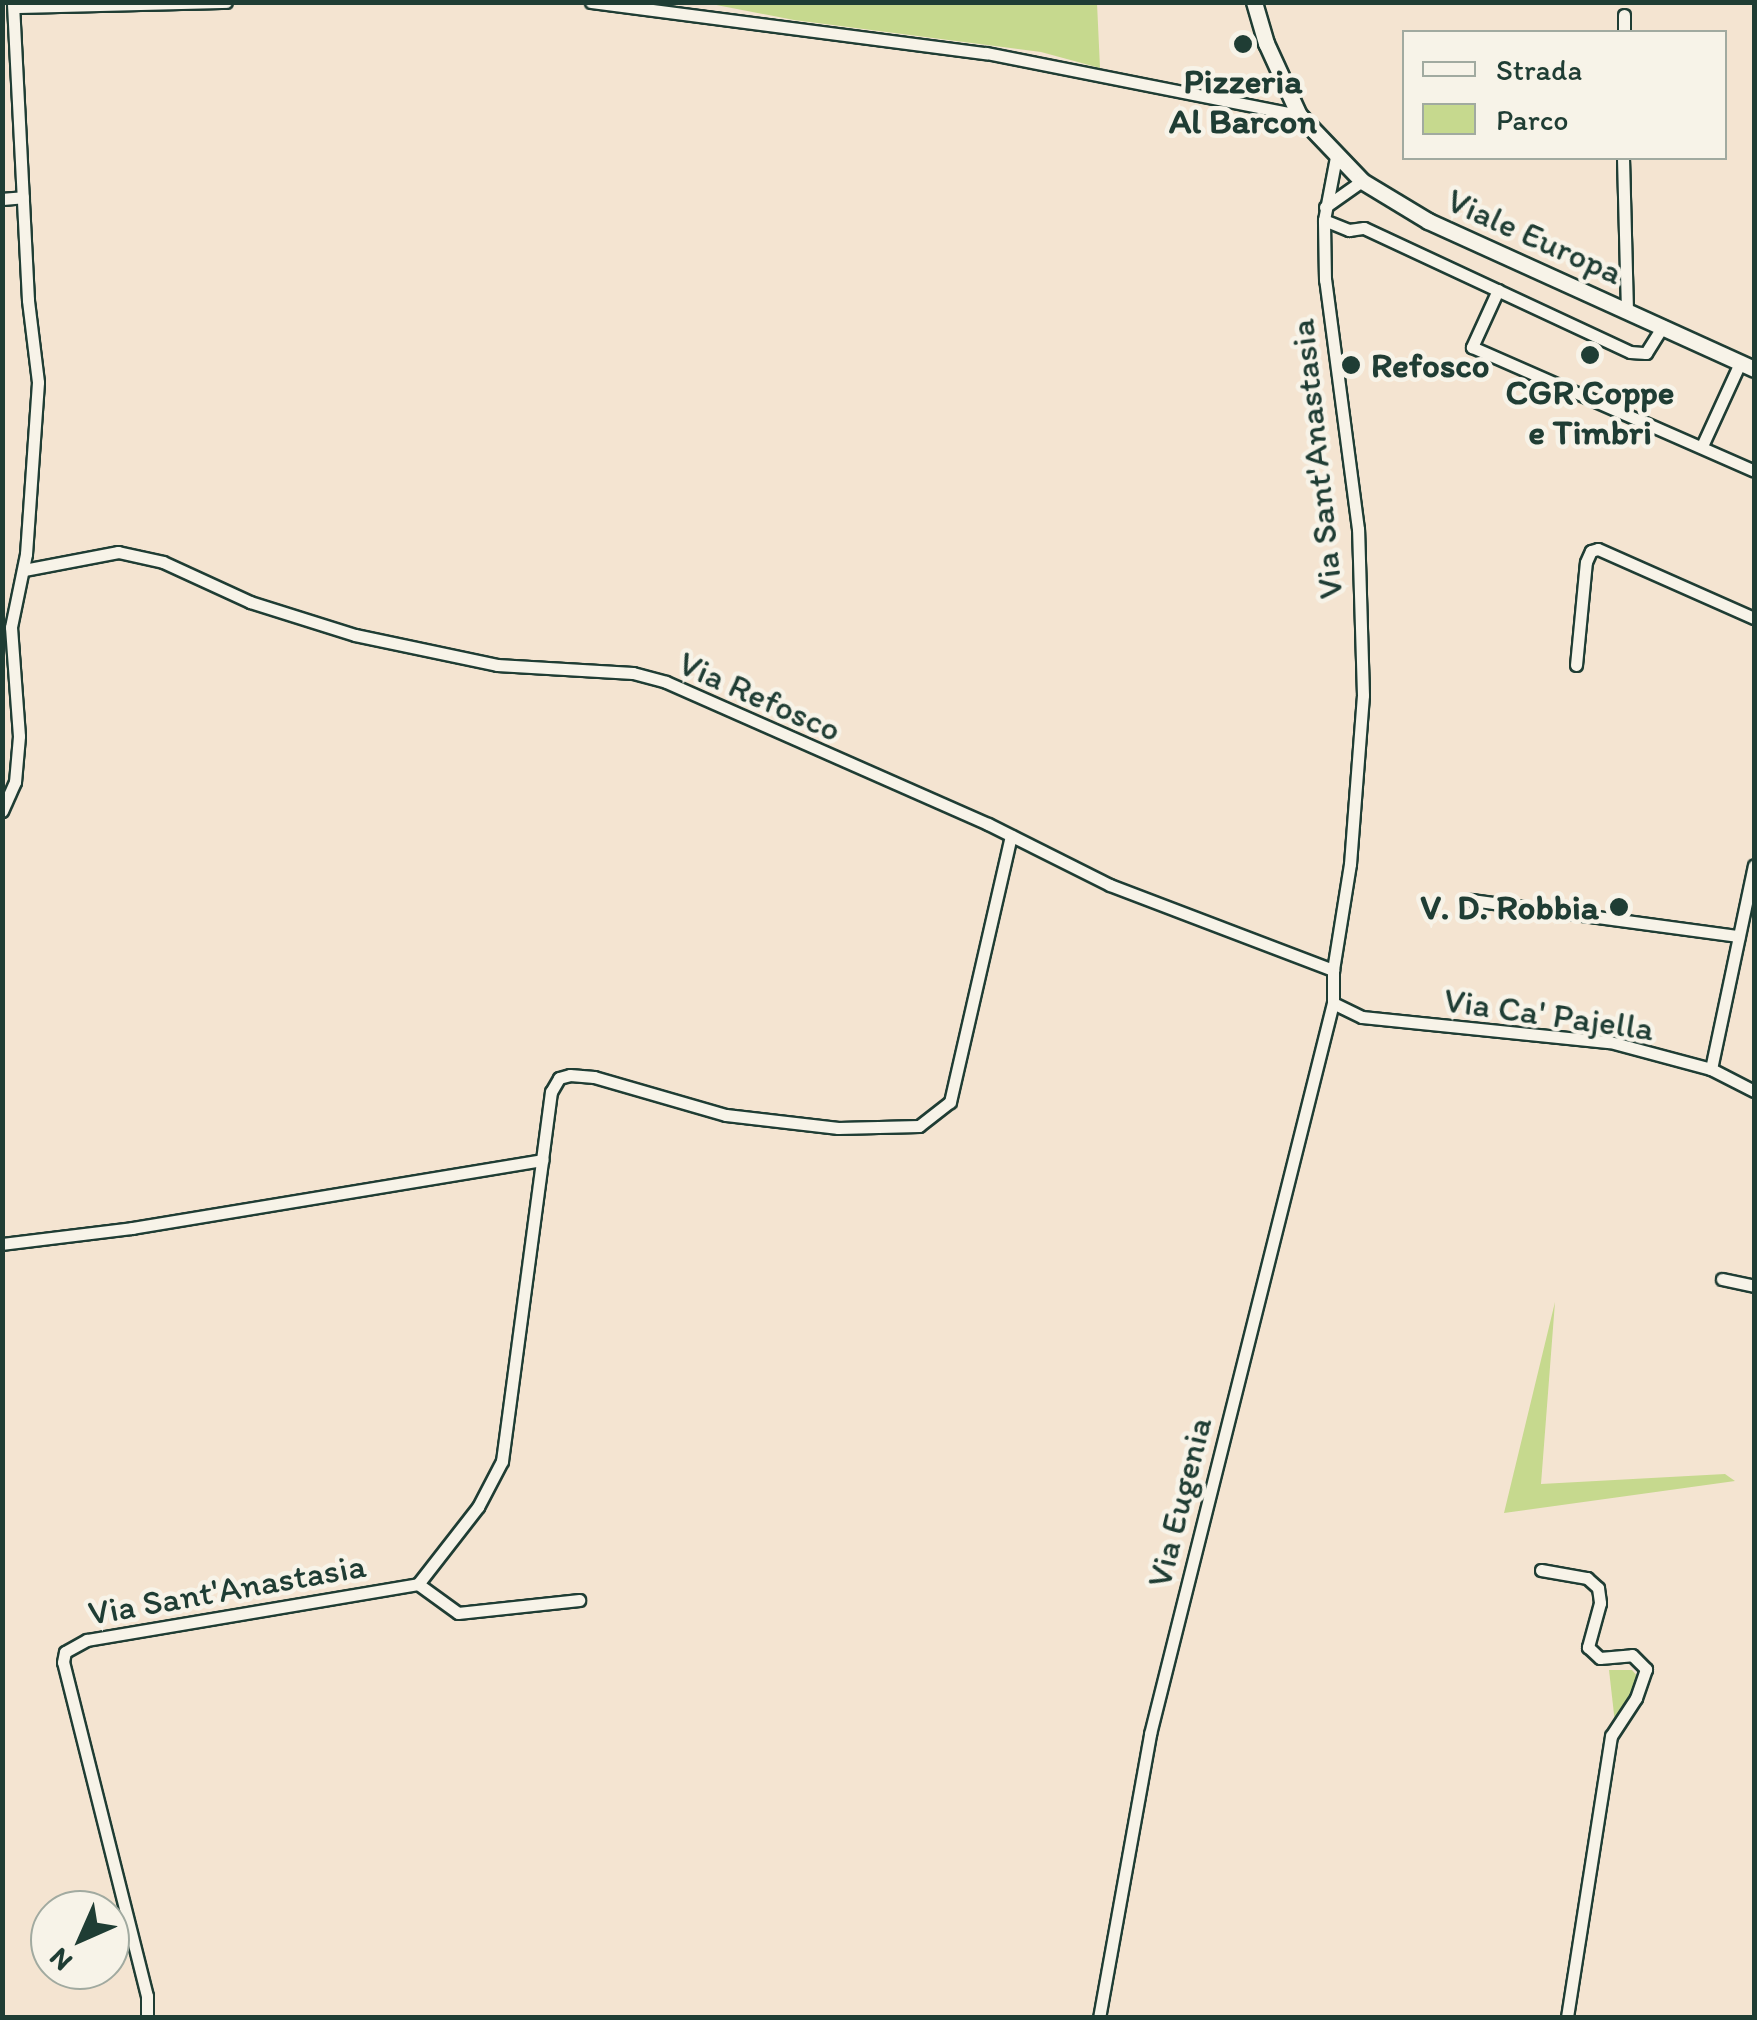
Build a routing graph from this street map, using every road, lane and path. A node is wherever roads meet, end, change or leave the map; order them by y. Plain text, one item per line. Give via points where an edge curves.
1 (226, 2) edge
2 (591, 2) edge
3 (1254, 2) edge
4 (14, 5) edge
5 (698, 8) edge
6 (1624, 15) dead end
7 (1624, 30) edge
8 (1299, 115) junction
9 (1336, 157) junction
10 (1623, 160) edge
11 (1362, 181) junction
12 (22, 198) junction
13 (2, 199) edge
14 (1324, 213) junction
15 (1498, 290) junction
16 (1626, 310) junction
17 (1663, 326) junction
18 (1747, 366) edge
19 (1702, 446) junction
20 (1754, 471) edge
21 (24, 570) junction
22 (1754, 618) edge
23 (1576, 665) dead end
24 (2, 810) edge
25 (1011, 836) junction
26 (1754, 865) edge
27 (1471, 900) dead end
28 (1739, 936) junction
29 (1332, 970) junction
30 (1332, 1003) junction
31 (1711, 1069) junction
32 (1754, 1091) edge
33 (542, 1160) junction
34 (2, 1244) edge
35 (1722, 1280) dead end
36 (1754, 1286) edge
37 (1541, 1570) dead end
38 (418, 1584) junction
39 (579, 1600) dead end
40 (147, 2018) edge
41 (1099, 2018) edge
42 (1567, 2018) edge

1 - 4 street
2 - 5 street
3 - 8 main road, Viale Europa
4 - 12 street
5 - 8 street via 986,53
6 - 7 street
8 - 9 main road, Viale Europa
9 - 11 main road, Viale Europa
9 - 14 street, Via Sant'Anastasia
10 - 16 street
11 - 14 street
11 - 16 main road, Viale Europa via 1428,222
12 - 13 street
12 - 21 street via 38,382
14 - 15 street, Viale Europa via 1349,230 1364,228
14 - 29 street, Via Sant'Anastasia via 1324,280 1358,530 1363,695 1350,864
15 - 17 street, Viale Europa via 1630,352 1646,353
15 - 19 street via 1472,347
16 - 17 main road, Viale Europa
17 - 18 main road, Viale Europa
18 - 19 street
19 - 20 street
21 - 24 street via 11,627 20,736 15,782
21 - 25 street, Via Refosco via 118,552 163,562 250,602 355,635 497,665 634,673 720,702
22 - 23 street via 1598,549 1586,562
25 - 29 street, Via Refosco via 1110,885
25 - 33 street, Via Sant'Anastasia via 950,1102 932,1120 897,1129 838,1128 726,1115 570,1075 551,1092
26 - 28 street
27 - 28 street
28 - 31 street
29 - 30 street, Via Sant'Anastasia
30 - 31 street, Via Ca' Pajella via 1362,1017 1610,1042
30 - 41 street, Via Eugenia via 1150,1734
31 - 32 street, Via Ca' Pajella
33 - 34 street
33 - 38 street, Via Sant'Anastasia via 502,1461 478,1508
35 - 36 street
37 - 42 street via 1587,1578 1598,1588 1588,1647 1600,1658 1632,1655 1646,1669 1611,1736
38 - 39 street, Via Sant'Anastasia via 458,1613
38 - 40 street, Via Sant'Anastasia via 87,1640 64,1652

